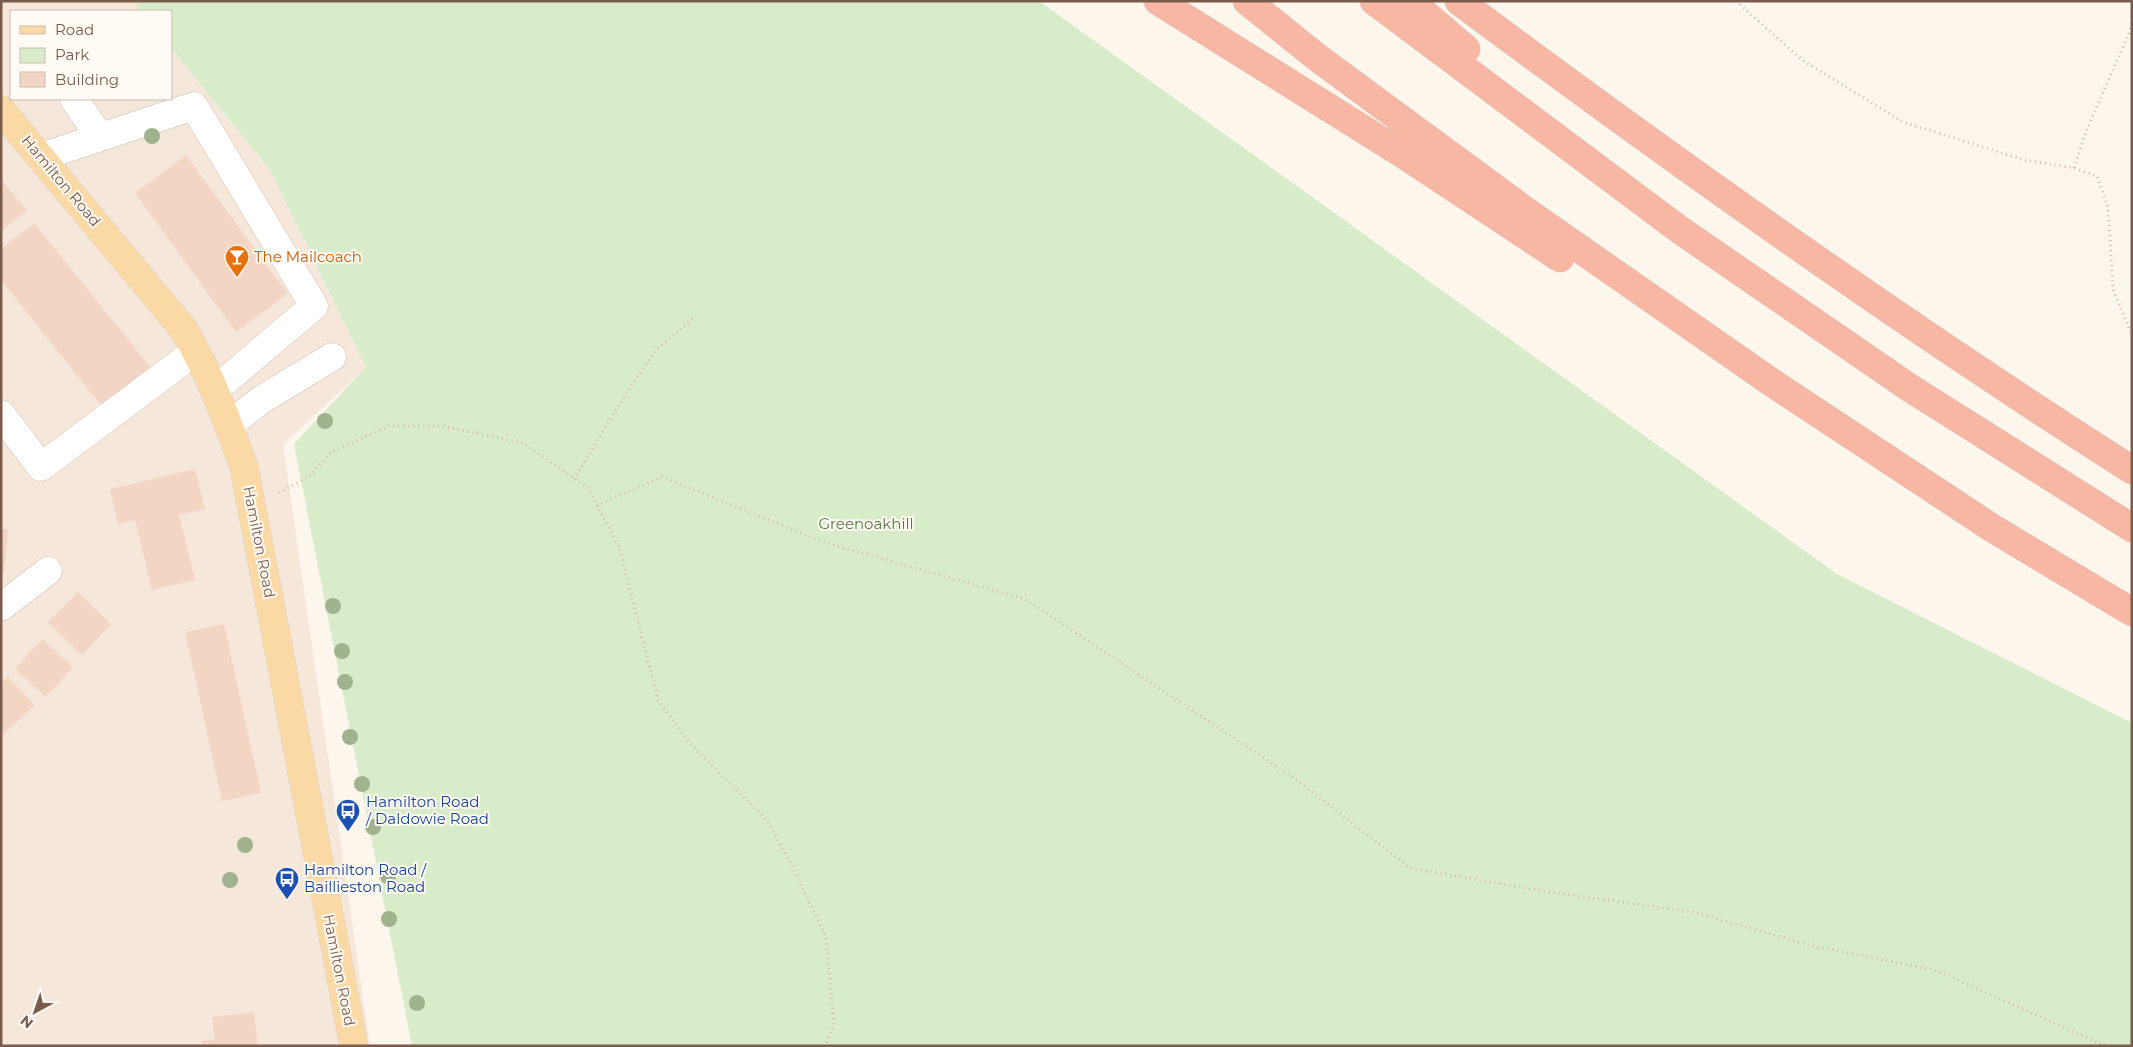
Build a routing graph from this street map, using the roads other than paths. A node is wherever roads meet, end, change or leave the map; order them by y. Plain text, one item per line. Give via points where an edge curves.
1 (1158, 1) edge
2 (1247, 1) edge
3 (1374, 1) edge
4 (1410, 1) edge
5 (1459, 1) edge
6 (75, 100) edge
7 (1, 110) edge
8 (100, 137) junction
9 (41, 157) junction
10 (1680, 230) junction
11 (196, 352) junction
12 (252, 356) junction
13 (332, 357) dead end
14 (215, 390) junction
15 (276, 391) junction
16 (1, 414) edge
17 (229, 425) junction
18 (2132, 470) edge
19 (1992, 528) junction
20 (2132, 528) edge
21 (48, 571) dead end
22 (1, 607) edge
23 (2132, 612) edge
24 (354, 1046) edge

1 - 19 highway via 1406,156 1683,338
2 - 19 highway via 1318,58 1526,212 1771,382
3 - 10 highway
4 - 10 highway
5 - 18 highway via 1806,254 1995,383
6 - 8 lane
7 - 9 main road, Hamilton Road
8 - 9 lane
8 - 12 lane via 194,106 314,306
9 - 11 main road, Hamilton Road via 184,330
10 - 20 highway via 1910,388
11 - 14 main road, Hamilton Road
11 - 16 lane via 41,467
12 - 14 lane
12 - 15 lane
13 - 15 lane
14 - 17 main road, Hamilton Road
15 - 17 lane
17 - 24 main road, Hamilton Road via 244,467
19 - 23 highway
21 - 22 lane

